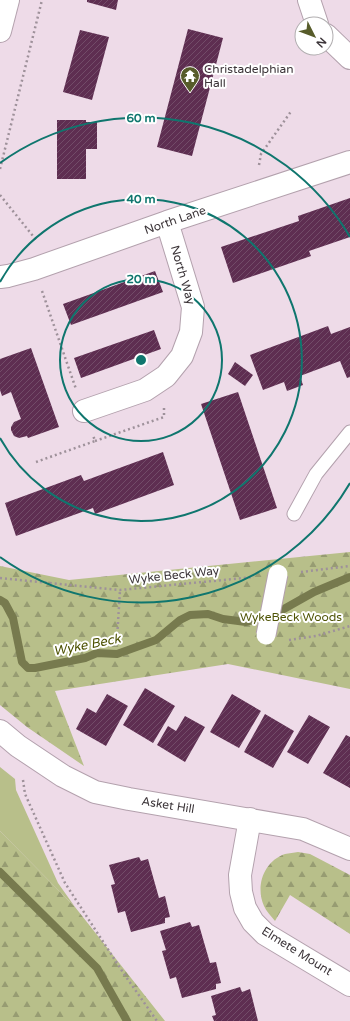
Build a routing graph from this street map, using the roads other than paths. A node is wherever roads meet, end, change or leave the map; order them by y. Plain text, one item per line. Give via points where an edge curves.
1 (8, 0) edge
2 (309, 0) edge
3 (314, 16) edge
4 (0, 31) edge
5 (334, 42) edge
6 (350, 58) edge
7 (350, 162) edge
8 (167, 222) junction
9 (0, 277) edge
10 (84, 411) road end
11 (350, 432) edge
12 (294, 514) dead end
13 (278, 574) road end
14 (266, 635) road end
15 (0, 731) edge
16 (250, 819) junction
17 (350, 849) edge
18 (350, 985) edge

1 - 4 street
2 - 3 street
5 - 6 street
7 - 8 street, North Lane
8 - 9 street, North Lane via 34,269
8 - 10 street, North Way via 194,307 191,332 182,356 166,376 145,390
11 - 12 lane via 316,474
13 - 14 street, bridge
15 - 16 street, Asket Hill via 63,776 95,792
16 - 17 street, Asket Hill via 303,829
16 - 18 street, Elmete Mount via 240,876 245,908 253,922 265,934

